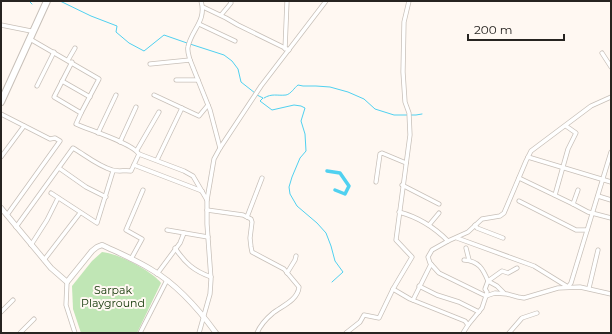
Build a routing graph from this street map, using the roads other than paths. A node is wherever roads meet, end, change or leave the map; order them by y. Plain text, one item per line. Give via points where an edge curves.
1 (43, 1) edge
2 (47, 1) edge
3 (201, 1) edge
4 (230, 1) edge
5 (287, 1) edge
6 (326, 1) edge
7 (409, 1) edge
8 (203, 8) junction
9 (221, 15) junction
10 (199, 24) junction
11 (1, 25) edge
12 (31, 31) junction
13 (30, 39) junction
14 (235, 41) dead end
15 (76, 48) dead end
16 (287, 49) junction
17 (54, 52) junction
18 (602, 53) dead end
19 (190, 60) junction
20 (70, 61) junction
21 (150, 64) dead end
22 (611, 67) edge
23 (176, 80) dead end
24 (198, 80) junction
25 (62, 81) junction
26 (37, 86) dead end
27 (1, 94) edge
28 (116, 95) dead end
29 (154, 95) dead end
30 (90, 96) junction
31 (611, 97) edge
32 (1, 102) edge
33 (208, 105) junction
34 (136, 107) dead end
35 (182, 108) junction
36 (159, 112) dead end
37 (81, 113) junction
38 (1, 114) edge
39 (24, 126) junction
40 (566, 126) junction
41 (98, 133) junction
42 (120, 142) junction
43 (220, 148) junction
44 (138, 152) junction
45 (611, 152) edge
46 (1, 157) edge
47 (528, 157) junction
48 (157, 160) junction
49 (406, 163) junction
50 (134, 165) junction
51 (59, 168) junction
52 (562, 168) junction
53 (113, 171) junction
54 (262, 178) dead end
55 (519, 178) junction
56 (603, 180) junction
57 (376, 182) dead end
58 (611, 182) edge
59 (402, 185) junction
60 (143, 190) dead end
61 (578, 190) dead end
62 (202, 192) junction
63 (51, 193) dead end
64 (555, 195) junction
65 (598, 196) junction
66 (106, 197) junction
67 (58, 198) junction
68 (207, 200) junction
69 (611, 200) edge
70 (519, 201) dead end
71 (439, 204) dead end
72 (573, 204) junction
73 (1, 208) edge
74 (207, 210) junction
75 (399, 212) junction
76 (80, 213) junction
77 (439, 213) dead end
78 (593, 214) junction
79 (7, 215) junction
80 (247, 217) junction
81 (611, 218) edge
82 (429, 225) junction
83 (475, 225) junction
84 (16, 227) junction
85 (167, 230) dead end
86 (587, 230) junction
87 (184, 233) junction
88 (208, 237) junction
89 (457, 238) junction
90 (503, 238) dead end
91 (448, 241) junction
92 (31, 245) junction
93 (175, 248) junction
94 (466, 248) dead end
95 (598, 250) dead end
96 (296, 256) dead end
97 (131, 259) junction
98 (44, 260) junction
99 (464, 260) dead end
100 (469, 260) junction
101 (431, 264) junction
102 (517, 268) dead end
103 (287, 273) junction
104 (158, 274) junction
105 (211, 277) junction
106 (167, 280) junction
107 (488, 281) junction
108 (67, 282) junction
109 (419, 286) junction
110 (568, 287) junction
111 (588, 288) junction
112 (393, 289) junction
113 (504, 294) junction
114 (611, 294) edge
115 (486, 296) junction
116 (13, 300) dead end
117 (413, 300) junction
118 (1, 312) edge
119 (479, 312) junction
120 (537, 313) dead end
121 (204, 316) junction
122 (34, 320) dead end
123 (468, 325) junction
124 (20, 333) edge
125 (74, 333) edge
126 (140, 333) edge
127 (199, 333) edge
128 (216, 333) edge
129 (257, 333) edge
130 (346, 333) edge
131 (463, 333) edge
132 (509, 333) edge

1 - 12 highway
2 - 13 highway
3 - 8 street
4 - 9 street
5 - 16 street
6 - 16 street
7 - 49 street via 404,22 402,72 410,135
8 - 9 street
8 - 10 street
9 - 16 street
10 - 14 street
10 - 19 street via 189,44
11 - 12 street
12 - 27 highway
13 - 17 street
13 - 32 highway
15 - 20 street
16 - 43 street
17 - 20 street
17 - 26 street
18 - 22 street
19 - 21 street
19 - 24 street
20 - 25 street
20 - 30 street via 99,79
23 - 24 street
24 - 33 street
25 - 30 street
25 - 37 street via 54,97
28 - 41 street
29 - 35 street
30 - 37 street
31 - 40 street via 591,106
33 - 35 street via 199,116
33 - 43 street
34 - 42 street
35 - 48 street
36 - 44 street
37 - 41 street via 76,124
38 - 39 street
39 - 46 street
39 - 79 street via 60,141
40 - 47 street via 538,145
40 - 52 street via 576,133
41 - 42 street
42 - 44 street
43 - 68 street via 214,159
44 - 48 street
44 - 50 street
45 - 56 street
47 - 52 street
47 - 55 street
48 - 62 street via 193,176
49 - 57 street via 380,154
49 - 59 street
50 - 53 street via 131,171
50 - 62 street
51 - 53 street via 73,148
51 - 66 street
51 - 84 street
52 - 56 street
52 - 64 street
53 - 66 street
54 - 80 street
55 - 64 street
55 - 83 street via 504,213 482,219
56 - 58 street
56 - 65 street
59 - 71 street
59 - 75 street
60 - 97 street via 126,230 142,239
61 - 72 street
62 - 68 street
63 - 67 street
64 - 72 street
65 - 69 street
65 - 78 street
66 - 76 street via 97,223
67 - 76 street
67 - 92 street
68 - 74 street
70 - 86 street via 576,230
72 - 78 street
73 - 79 street
74 - 80 street
74 - 88 street
75 - 82 street
75 - 112 street via 396,240 412,257
76 - 98 street
77 - 82 street
78 - 81 street
78 - 86 street
79 - 84 street
80 - 103 street via 251,218 252,222 252,252 284,268
82 - 91 street
83 - 89 street
83 - 90 street
84 - 92 street
85 - 87 street
86 - 110 street
87 - 88 street
87 - 93 street
88 - 105 street
89 - 91 street
89 - 110 street via 534,266
91 - 101 street via 432,250 428,257
92 - 98 street
93 - 104 street
93 - 105 street via 187,264
94 - 100 street
95 - 111 street
96 - 103 street
97 - 104 street
97 - 108 street via 102,245 97,247
98 - 108 street
99 - 100 street
100 - 107 street via 480,266
101 - 109 street
101 - 115 street via 439,273
102 - 107 street via 508,273 502,271
103 - 129 street via 299,287 298,292 294,298 271,314
104 - 106 street
105 - 121 street via 210,294
106 - 121 street
106 - 126 street
107 - 113 street
107 - 115 street
108 - 125 street via 66,305
109 - 117 street
109 - 119 street
110 - 111 street
110 - 113 street via 524,298
111 - 114 street
112 - 117 street
112 - 130 street via 379,318 364,315 360,322
113 - 115 street via 494,293
115 - 119 street
116 - 118 street
117 - 123 street via 465,321
119 - 123 street
120 - 132 street via 522,318
121 - 127 street
121 - 128 street
122 - 124 street
123 - 131 street

